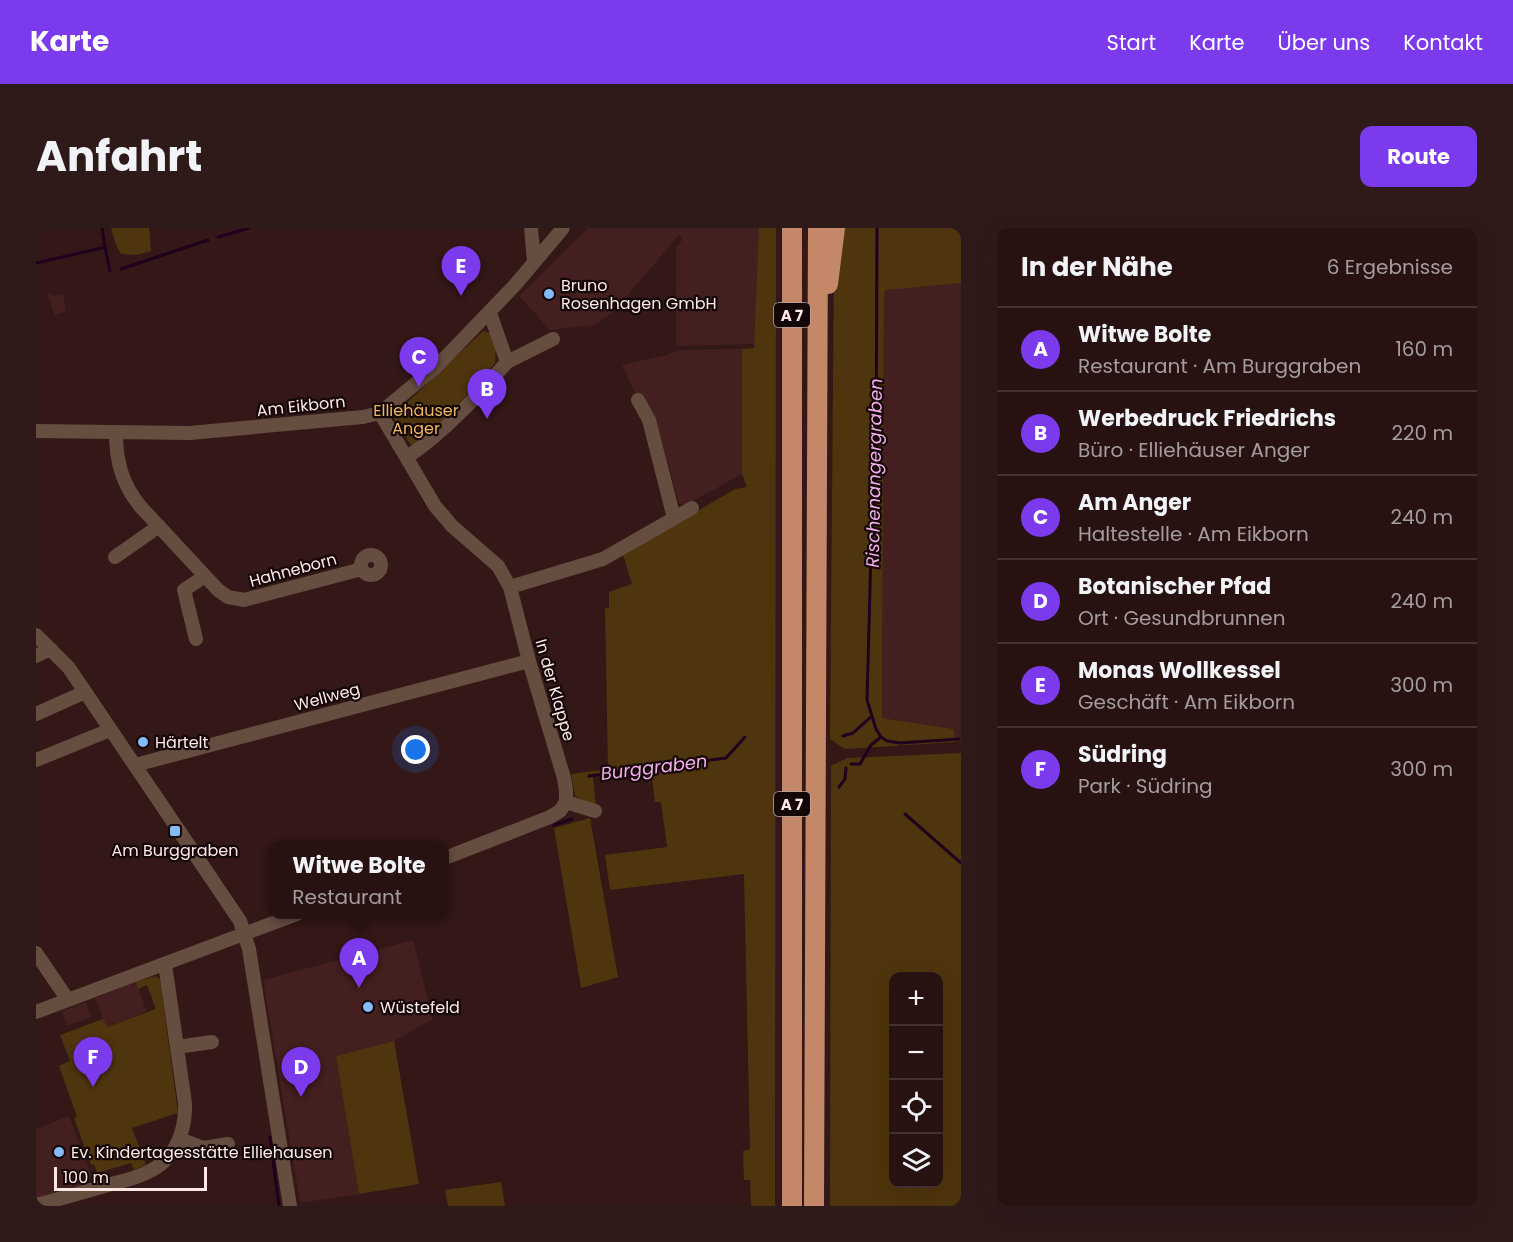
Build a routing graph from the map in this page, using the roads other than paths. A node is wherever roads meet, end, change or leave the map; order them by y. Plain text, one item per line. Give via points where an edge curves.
1 (531, 228) edge
2 (563, 228) edge
3 (792, 228) edge
4 (818, 228) edge
5 (835, 228) edge
6 (534, 261) junction
7 (490, 313) junction
8 (553, 339) dead end
9 (818, 351) junction
10 (507, 362) junction
11 (638, 400) dead end
12 (380, 412) junction
13 (36, 431) edge
14 (116, 433) junction
15 (407, 457) junction
16 (692, 508) dead end
17 (674, 518) junction
18 (159, 526) junction
19 (115, 557) dead end
20 (362, 568) dead end
21 (205, 576) junction
22 (510, 587) junction
23 (36, 635) edge
24 (196, 639) dead end
25 (51, 649) junction
26 (36, 656) edge
27 (529, 661) junction
28 (85, 692) junction
29 (36, 714) edge
30 (110, 730) junction
31 (36, 760) edge
32 (135, 765) junction
33 (566, 802) junction
34 (595, 810) dead end
35 (449, 856) edge
36 (286, 919) edge
37 (245, 934) junction
38 (36, 953) edge
39 (165, 964) junction
40 (68, 1000) junction
41 (36, 1012) edge
42 (212, 1042) dead end
43 (177, 1047) junction
44 (180, 1139) junction
45 (228, 1144) dead end
46 (36, 1205) edge
47 (290, 1206) edge
48 (792, 1206) edge
49 (814, 1206) edge

1 - 6 street
2 - 6 street, Am Eikborn
3 - 48 highway, A 7
4 - 9 highway, A 7
5 - 9 highway
6 - 7 street, Am Eikborn
7 - 10 street
7 - 12 street, Am Eikborn via 437,366
8 - 10 street
9 - 49 highway, A 7
10 - 15 street via 420,449
11 - 17 street via 649,420
12 - 14 street, Am Eikborn via 222,431
12 - 15 street, In der Klappe
13 - 14 street, Am Eikborn
14 - 18 street, Hahneborn via 116,454 123,479 134,499
15 - 22 street, In der Klappe via 435,506 498,566
16 - 17 street
17 - 22 street via 603,559
18 - 19 street
18 - 21 street, Hahneborn
20 - 21 street, Hahneborn via 244,600 222,594
21 - 24 street via 184,590
22 - 27 street, In der Klappe
23 - 25 street
25 - 26 street
25 - 28 street
27 - 32 street, Wellweg
27 - 33 street, In der Klappe via 564,778
28 - 29 street
28 - 30 street
30 - 31 street
30 - 32 street
32 - 37 street
33 - 34 street
33 - 35 street via 550,817
36 - 37 street
37 - 39 street
37 - 47 street
38 - 40 street
39 - 40 street
39 - 43 street
40 - 41 street
42 - 43 street
43 - 44 street via 186,1112
44 - 45 street via 203,1148
44 - 46 street via 153,1170

